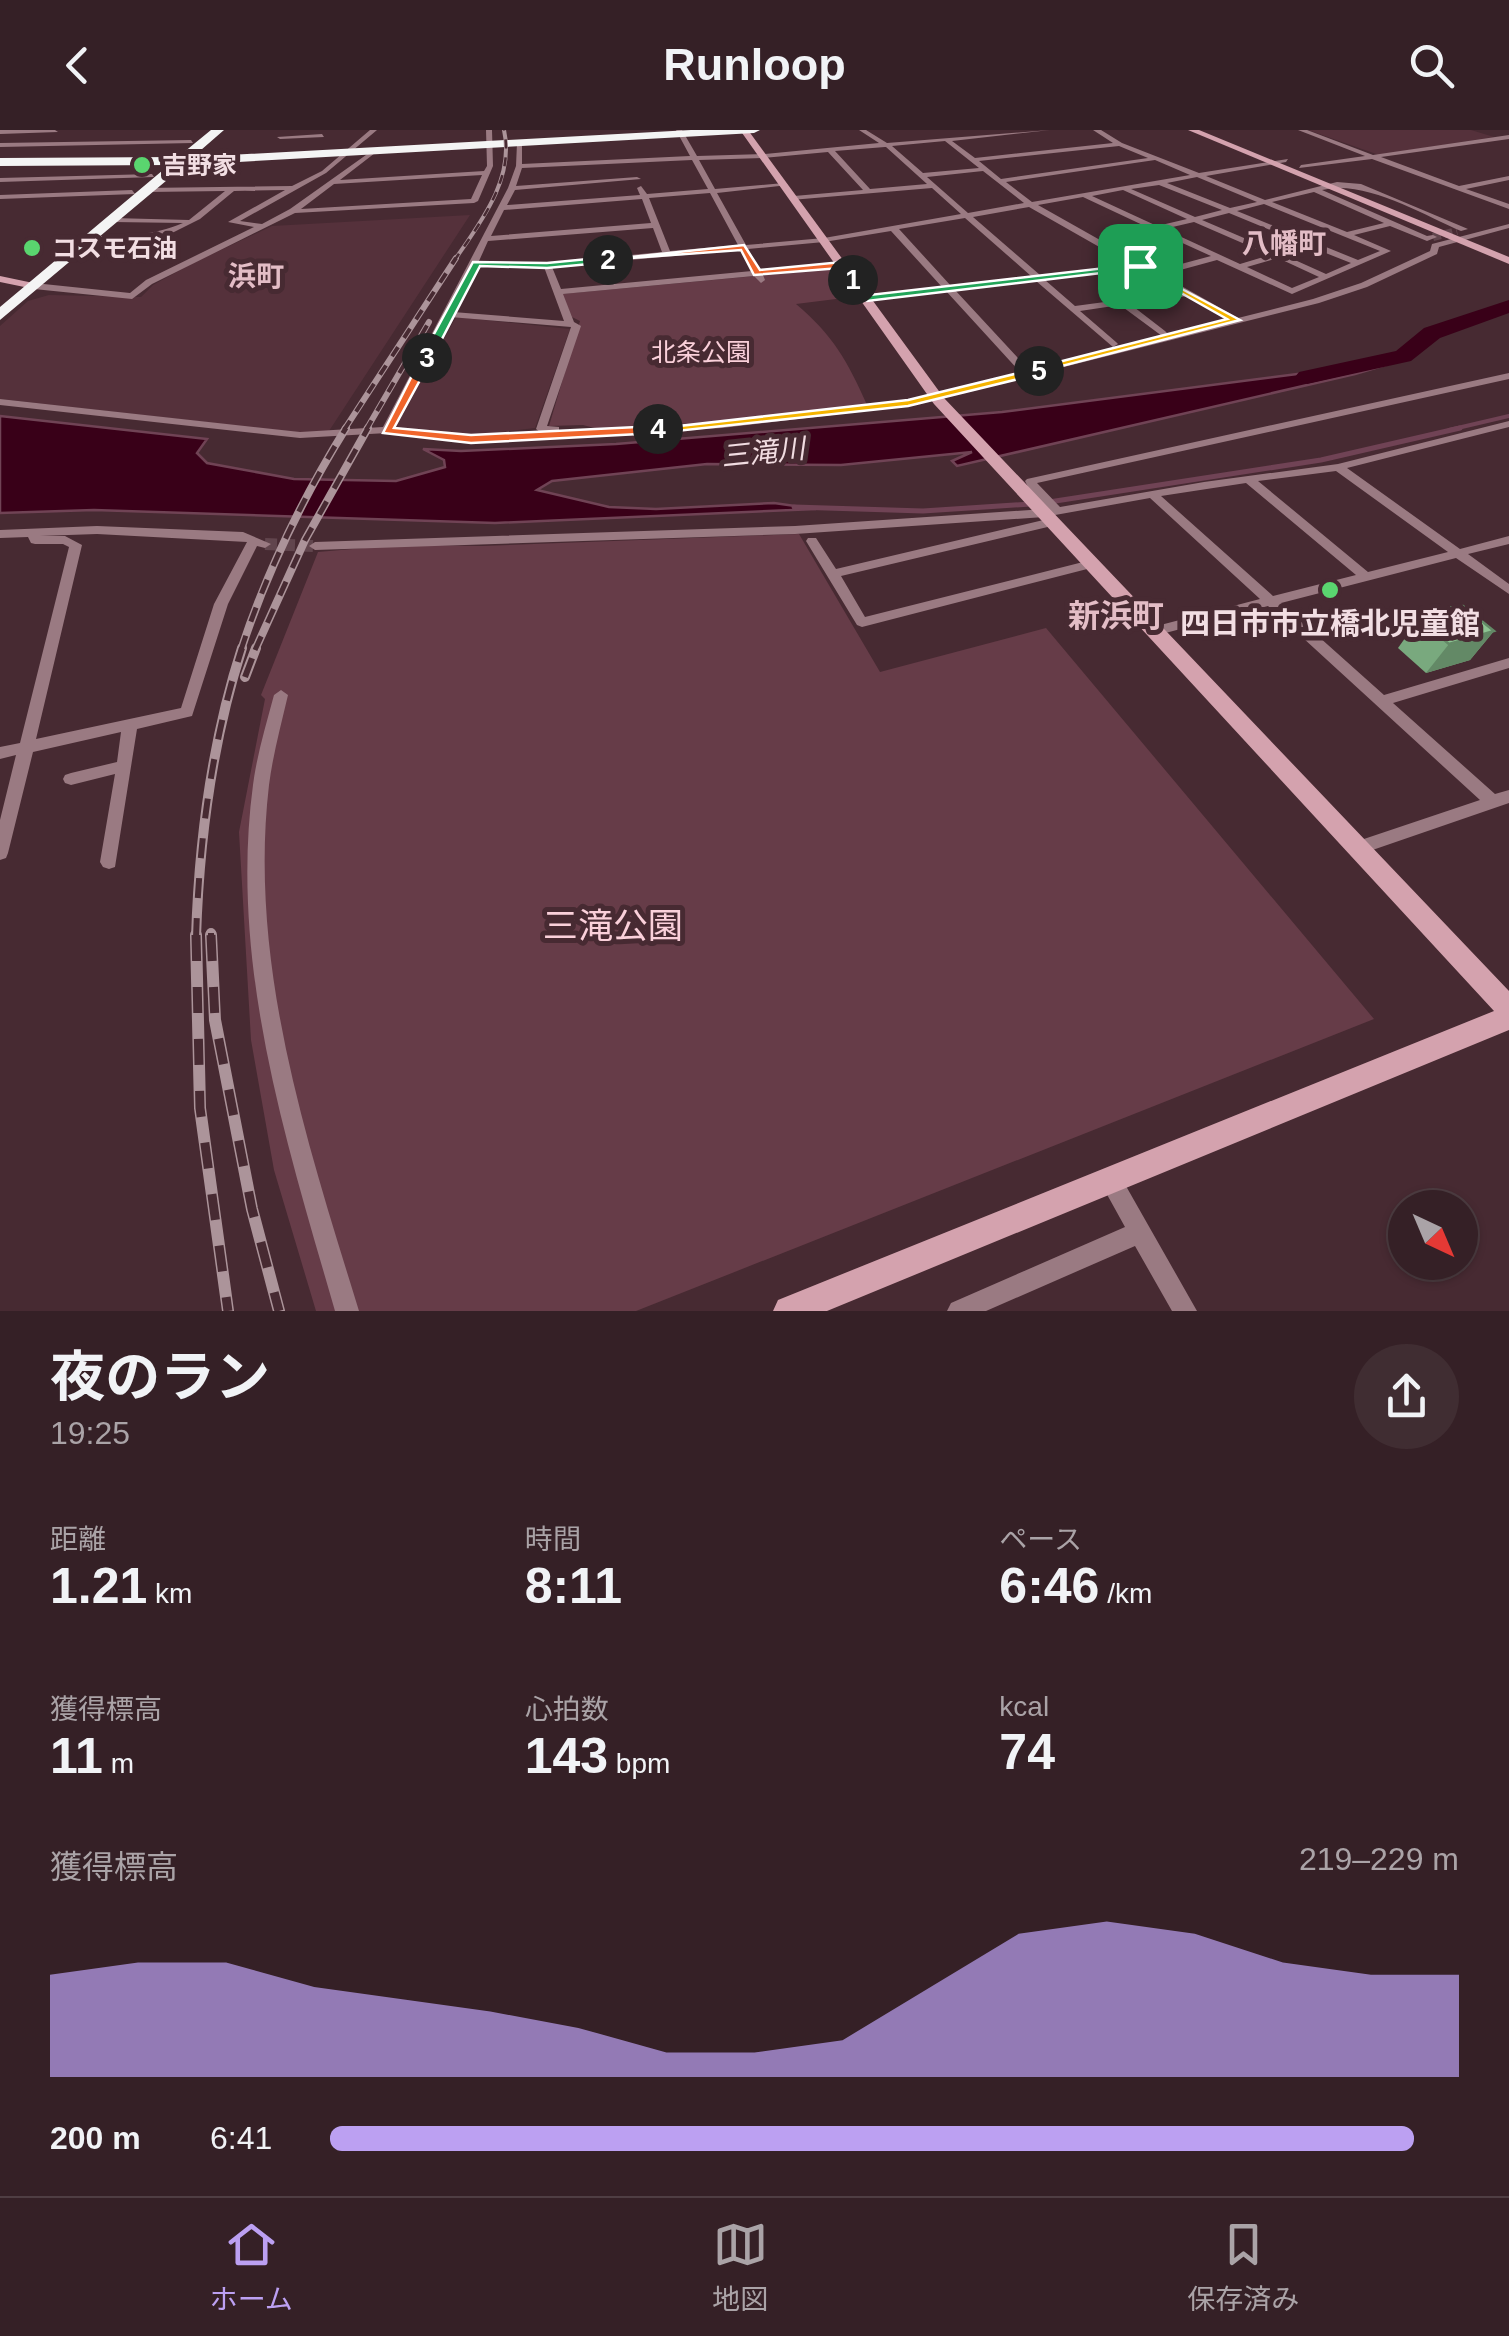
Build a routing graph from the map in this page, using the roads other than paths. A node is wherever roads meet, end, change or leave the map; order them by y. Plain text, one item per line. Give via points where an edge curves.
1 (207, 130) edge
2 (218, 130) edge
3 (374, 130) edge
4 (489, 130) edge
5 (748, 130) edge
6 (880, 130) edge
7 (1039, 130) edge
8 (1047, 130) edge
9 (1096, 130) edge
10 (1192, 130) edge
11 (1216, 130) edge
12 (1302, 130) edge
13 (1474, 130) edge
14 (57, 131) edge
15 (864, 131) edge
16 (0, 132) edge
17 (300, 133) edge
18 (680, 133) edge
19 (322, 136) dead end
20 (280, 137) dead end
21 (520, 139) edge
22 (946, 140) junction
23 (1505, 140) edge
24 (191, 142) junction
25 (35, 144) junction
26 (1120, 144) junction
27 (0, 145) edge
28 (491, 146) junction
29 (888, 146) junction
30 (830, 150) junction
31 (373, 152) junction
32 (346, 153) junction
33 (763, 155) junction
34 (693, 157) junction
35 (1375, 157) junction
36 (1156, 159) junction
37 (629, 160) junction
38 (972, 160) junction
39 (1286, 160) junction
40 (176, 161) junction
41 (0, 162) edge
42 (1269, 162) junction
43 (519, 166) junction
44 (1300, 167) junction
45 (985, 170) junction
46 (487, 173) junction
47 (922, 175) junction
48 (1196, 176) junction
49 (636, 178) junction
50 (1509, 178) edge
51 (0, 180) edge
52 (1000, 181) junction
53 (336, 182) junction
54 (1159, 182) junction
55 (150, 183) junction
56 (784, 185) junction
57 (934, 186) junction
58 (1325, 186) junction
59 (294, 188) junction
60 (512, 188) junction
61 (1123, 188) junction
62 (1459, 188) junction
63 (232, 190) junction
64 (712, 190) junction
65 (132, 192) junction
66 (869, 192) junction
67 (1084, 195) junction
68 (644, 196) junction
69 (0, 197) edge
70 (794, 198) junction
71 (1509, 198) edge
72 (1493, 201) junction
73 (119, 202) junction
74 (1262, 202) junction
75 (1030, 204) junction
76 (0, 207) edge
77 (1509, 207) edge
78 (503, 208) junction
79 (1228, 210) junction
80 (293, 211) junction
81 (968, 216) junction
82 (1193, 219) junction
83 (112, 220) junction
84 (190, 222) junction
85 (1509, 222) edge
86 (1391, 223) junction
87 (263, 226) junction
88 (656, 226) junction
89 (1156, 228) junction
90 (894, 229) junction
91 (1347, 235) junction
92 (1462, 236) junction
93 (1433, 237) tunnel mouth
94 (91, 238) junction
95 (488, 239) junction
96 (824, 240) junction
97 (1098, 243) junction
98 (1313, 245) junction
99 (744, 247) junction
100 (667, 254) junction
101 (1277, 255) junction
102 (1218, 257) junction
103 (1509, 261) edge
104 (1358, 263) junction
105 (476, 264) junction
106 (842, 265) junction
107 (547, 266) junction
108 (1140, 266) junction
109 (1239, 266) junction
110 (1154, 274) junction
111 (760, 277) junction
112 (1327, 277) junction
113 (1039, 278) junction
114 (0, 279) edge
115 (29, 283) junction
116 (949, 288) junction
117 (557, 292) junction
118 (1188, 293) junction
119 (867, 298) junction
120 (0, 300) edge
121 (1122, 302) junction
122 (1073, 309) junction
123 (450, 314) junction
124 (0, 315) edge
125 (1236, 320) junction
126 (570, 324) junction
127 (1162, 333) dead end
128 (1113, 344) dead end
129 (1026, 374) junction
130 (1509, 376) edge
131 (938, 399) junction
132 (0, 402) edge
133 (1509, 424) edge
134 (1491, 428) junction
135 (387, 430) junction
136 (599, 434) junction
137 (1509, 438) edge
138 (1338, 466) junction
139 (1248, 479) junction
140 (1152, 494) junction
141 (1049, 510) junction
142 (33, 532) junction
143 (0, 534) edge
144 (1509, 540) edge
145 (812, 541) dead end
146 (315, 546) tunnel mouth
147 (1458, 553) junction
148 (1091, 564) junction
149 (833, 574) junction
150 (1366, 577) junction
151 (1509, 590) edge
152 (1270, 601) junction
153 (1154, 631) junction
154 (1509, 663) edge
155 (281, 695) dead end
156 (1381, 701) junction
157 (130, 725) junction
158 (24, 747) junction
159 (0, 753) edge
160 (124, 766) junction
161 (71, 778) dead end
162 (1501, 799) edge
163 (1358, 848) junction
164 (0, 853) edge
165 (109, 862) dead end
166 (1509, 1009) edge
167 (1509, 1017) edge
168 (1110, 1180) junction
169 (1140, 1232) junction
170 (347, 1311) edge
171 (788, 1311) edge
172 (959, 1311) edge
173 (1185, 1311) edge

1 - 24 highway
2 - 40 highway
3 - 32 street
4 - 28 street
5 - 18 highway
5 - 33 street
6 - 15 street
7 - 8 street
7 - 22 street
9 - 26 street
10 - 42 street
11 - 39 street
12 - 35 street
13 - 23 street
14 - 16 street
14 - 25 street
15 - 29 street
17 - 19 street
17 - 20 street
18 - 21 highway
18 - 34 street
21 - 28 highway
21 - 43 street
22 - 29 street
22 - 38 street
23 - 35 street
24 - 25 street
24 - 40 highway
25 - 27 street
26 - 36 street
26 - 38 street
28 - 31 highway
28 - 46 street
29 - 30 street
29 - 47 street
30 - 33 street
30 - 66 street
31 - 32 highway
31 - 53 street
32 - 40 highway
32 - 59 street
33 - 34 street
33 - 56 street
34 - 37 street
34 - 64 street
35 - 44 street
35 - 62 street
36 - 48 street
36 - 52 street
37 - 43 street
37 - 49 street
38 - 45 street
39 - 42 street
39 - 44 street
40 - 41 highway
40 - 55 highway
42 - 48 street
42 - 58 street
43 - 60 street
44 - 58 street
45 - 47 street
45 - 52 street
46 - 53 street
46 - 80 street via 474,201
47 - 57 street
48 - 54 street
48 - 74 street
49 - 60 street
49 - 68 street
50 - 62 street
51 - 55 street
52 - 75 street
53 - 80 street
54 - 61 street
54 - 79 street
55 - 63 street
55 - 65 highway
55 - 83 highway
56 - 64 street
56 - 70 street
57 - 66 street
57 - 81 street
58 - 74 street
58 - 86 street
58 - 92 street
58 - 92 street via 1361,186
59 - 63 street
59 - 87 street via 232,222
60 - 78 street
61 - 67 street
61 - 82 street
62 - 72 street
63 - 84 street
64 - 68 street
64 - 99 street
65 - 69 street
65 - 73 highway
66 - 70 street
67 - 75 street
67 - 89 street
68 - 78 street
68 - 88 street
70 - 96 street
71 - 72 street
72 - 77 street
73 - 76 street
73 - 115 highway
74 - 79 street
74 - 91 street
75 - 81 street
75 - 97 street
78 - 95 street
79 - 82 street
79 - 98 street
80 - 87 street
81 - 90 street
81 - 113 street
82 - 89 street
82 - 101 street
83 - 84 street
83 - 94 highway
84 - 94 street via 161,238
85 - 92 street
86 - 91 street
86 - 93 street
87 - 115 street via 132,296
88 - 95 street
88 - 100 street
89 - 97 street
89 - 102 street
90 - 96 street
90 - 116 street
91 - 98 street
91 - 104 street via 1387,251
92 - 103 street
92 - 125 street via 1364,285
94 - 115 highway
95 - 105 street
96 - 99 street
96 - 106 street
97 - 108 street
98 - 101 street
98 - 104 street
99 - 100 street
99 - 111 street
100 - 107 street
101 - 109 street
101 - 112 street
102 - 109 street
102 - 110 street
104 - 112 street
105 - 107 street
105 - 123 street
106 - 111 street
106 - 119 street
107 - 117 street
108 - 110 street
108 - 113 street
109 - 112 street via 1292,291
110 - 118 street
111 - 117 street
113 - 116 street
113 - 122 street
114 - 115 street
115 - 120 highway
115 - 124 highway
116 - 119 street
116 - 129 street
117 - 126 street
118 - 121 street
118 - 125 street
119 - 131 street
121 - 122 street
121 - 127 street
122 - 128 street
123 - 126 street
123 - 135 street
125 - 129 street
126 - 136 street via 576,326 542,429
129 - 131 street
130 - 141 street via 1032,481
131 - 136 street
131 - 141 street
132 - 135 street via 300,435
133 - 134 street
134 - 137 street
134 - 138 street
135 - 136 street via 471,439
138 - 139 street
138 - 147 street
139 - 140 street
139 - 150 street
140 - 141 street
140 - 152 street
141 - 146 street via 795,530
141 - 148 street
141 - 149 street
142 - 143 street
142 - 157 street via 243,536 260,542 221,604 187,712
142 - 158 street via 35,540 76,545
144 - 147 street
145 - 149 street
147 - 150 street
147 - 151 street
148 - 149 street via 862,622
148 - 153 street
150 - 152 street
152 - 153 street
152 - 156 street
153 - 163 street
154 - 156 street
155 - 170 street via 260,793 258,939 290,1117
156 - 162 street
157 - 158 street
157 - 160 street
158 - 159 street
158 - 164 street
160 - 161 street
160 - 165 street
162 - 163 street
163 - 166 street
167 - 168 street
168 - 169 street
168 - 171 street
169 - 172 street
169 - 173 street

